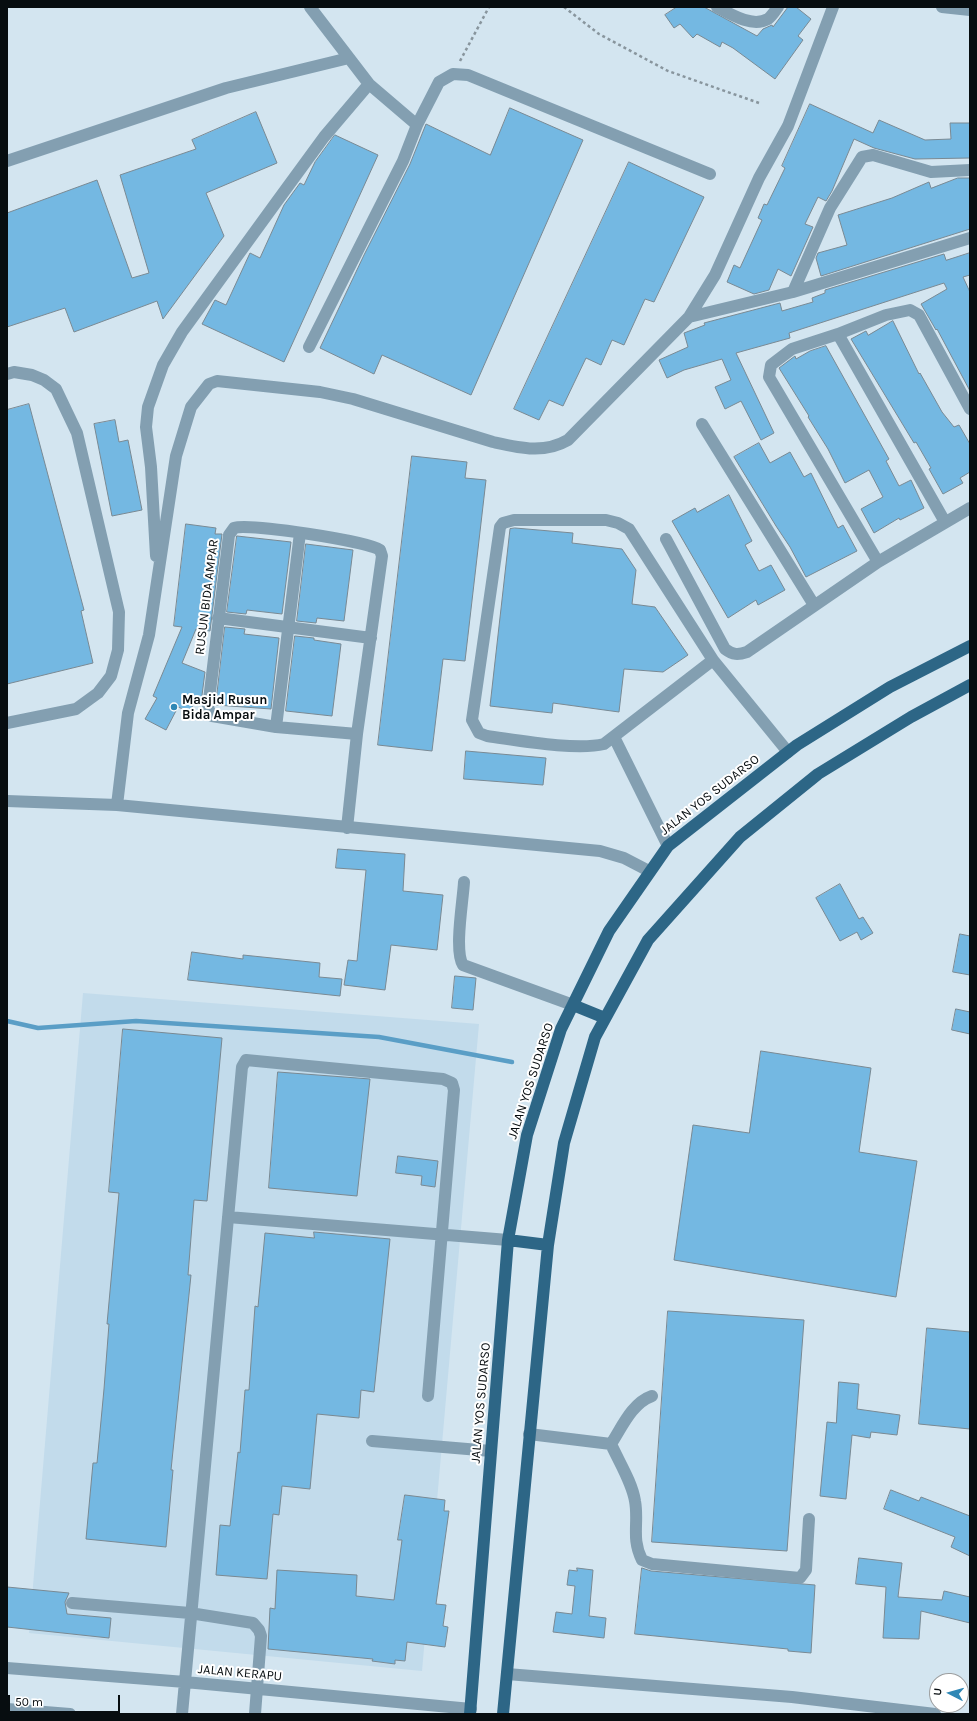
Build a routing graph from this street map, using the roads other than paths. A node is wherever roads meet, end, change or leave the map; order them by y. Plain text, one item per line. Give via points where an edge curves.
1 (310, 7) edge
2 (717, 7) edge
3 (778, 7) edge
4 (833, 7) edge
5 (942, 7) edge
6 (970, 10) edge
7 (349, 58) junction
8 (368, 84) junction
9 (417, 126) junction
10 (7, 161) edge
11 (970, 170) edge
12 (710, 174) dead end
13 (970, 238) edge
14 (793, 292) junction
15 (690, 317) junction
16 (838, 334) junction
17 (309, 347) dead end
18 (7, 374) edge
19 (970, 409) edge
20 (702, 424) dead end
21 (970, 508) edge
22 (945, 522) junction
23 (300, 533) junction
24 (666, 539) dead end
25 (878, 562) junction
26 (157, 582) junction
27 (814, 605) junction
28 (218, 618) junction
29 (288, 627) junction
30 (371, 638) junction
31 (970, 646) edge
32 (713, 660) junction
33 (970, 685) edge
34 (7, 723) edge
35 (276, 727) junction
36 (357, 734) junction
37 (614, 737) junction
38 (788, 752) junction
39 (7, 800) edge
40 (117, 805) junction
41 (347, 828) junction
42 (668, 846) junction
43 (649, 871) junction
44 (464, 882) dead end
45 (573, 1005) junction
46 (605, 1018) junction
47 (228, 1217) junction
48 (441, 1234) junction
49 (508, 1240) junction
50 (548, 1245) junction
51 (428, 1396) dead end
52 (652, 1396) dead end
53 (529, 1434) junction
54 (372, 1441) dead end
55 (611, 1444) junction
56 (491, 1451) junction
57 (810, 1519) dead end
58 (72, 1603) dead end
59 (190, 1613) junction
60 (7, 1668) edge
61 (507, 1674) junction
62 (185, 1682) junction
63 (258, 1689) junction
64 (7, 1709) edge
65 (471, 1712) edge
66 (45, 1713) edge
67 (70, 1714) edge
68 (182, 1714) edge
69 (255, 1714) edge
70 (503, 1714) edge
71 (935, 1714) edge

1 - 7 street
2 - 3 street via 740,18 760,22 768,18
4 - 15 street via 788,126 759,178 715,275
5 - 6 street
7 - 8 street
7 - 10 street via 226,88
8 - 9 street
8 - 26 street via 324,137 275,204 182,332 163,366 148,407 146,428 151,467
9 - 12 street via 439,82 453,74 468,74
9 - 17 street via 403,161
11 - 14 street via 931,172 872,155 862,158 830,208
13 - 14 street
14 - 15 street
15 - 26 street via 568,440 555,447 538,449 494,442 353,399 320,392 232,382 217,381 209,384 191,407 176,456
16 - 19 street via 886,315 905,310 914,312 919,315
16 - 22 street
16 - 25 street via 792,349 772,365 770,377
18 - 34 street via 14,372 32,375 56,389 77,433 119,620 118,650 114,666 111,676 98,693 76,709
20 - 27 street
21 - 22 street
22 - 25 street
23 - 28 street, RUSUN BIDA AMPAR via 238,527 231,530
23 - 29 street
23 - 30 street, RUSUN BIDA AMPAR via 366,544 380,550 382,556
24 - 27 street via 725,649 732,653 738,655 747,652
25 - 27 street
26 - 40 street via 149,635 128,713
28 - 29 street
28 - 35 street, RUSUN BIDA AMPAR via 208,708 210,713 212,716
29 - 30 street
29 - 35 street
30 - 36 street, RUSUN BIDA AMPAR
31 - 38 main road, JALAN YOS SUDARSO via 890,687
32 - 37 street
32 - 37 street via 629,529 606,520 503,522 499,532 472,720 475,728 478,733 487,736 578,746 604,744
32 - 38 street
33 - 46 main road via 911,716 818,774 740,837 648,940
35 - 36 street, RUSUN BIDA AMPAR
36 - 41 street, RUSUN BIDA AMPAR
37 - 42 street
38 - 42 main road, JALAN YOS SUDARSO
39 - 40 street
40 - 41 street
41 - 43 street via 600,851 624,858
42 - 43 main road, JALAN YOS SUDARSO
43 - 45 main road, JALAN YOS SUDARSO via 609,931
44 - 45 street via 459,946 460,961 463,965
45 - 46 main road
45 - 49 main road, JALAN YOS SUDARSO via 561,1029 527,1135
46 - 50 main road via 595,1038 564,1143
47 - 48 street
47 - 48 street via 242,1067 246,1060 250,1059 443,1078 452,1083 454,1090
47 - 59 street
48 - 49 street
48 - 51 street
49 - 50 main road
49 - 56 main road, JALAN YOS SUDARSO
50 - 53 main road
52 - 55 street via 644,1399 633,1410
53 - 55 street
53 - 61 main road
54 - 56 street
55 - 57 street via 636,1502 636,1547 642,1560 652,1564 800,1578 806,1570
56 - 65 main road, JALAN YOS SUDARSO
58 - 59 street
59 - 62 street
59 - 63 street via 244,1621 256,1626 261,1636
60 - 62 street, JALAN KERAPU
61 - 70 main road
61 - 71 street via 792,1697
62 - 63 street, JALAN KERAPU
62 - 68 street
63 - 65 street, JALAN KERAPU
63 - 69 street
64 - 66 street
66 - 67 street

